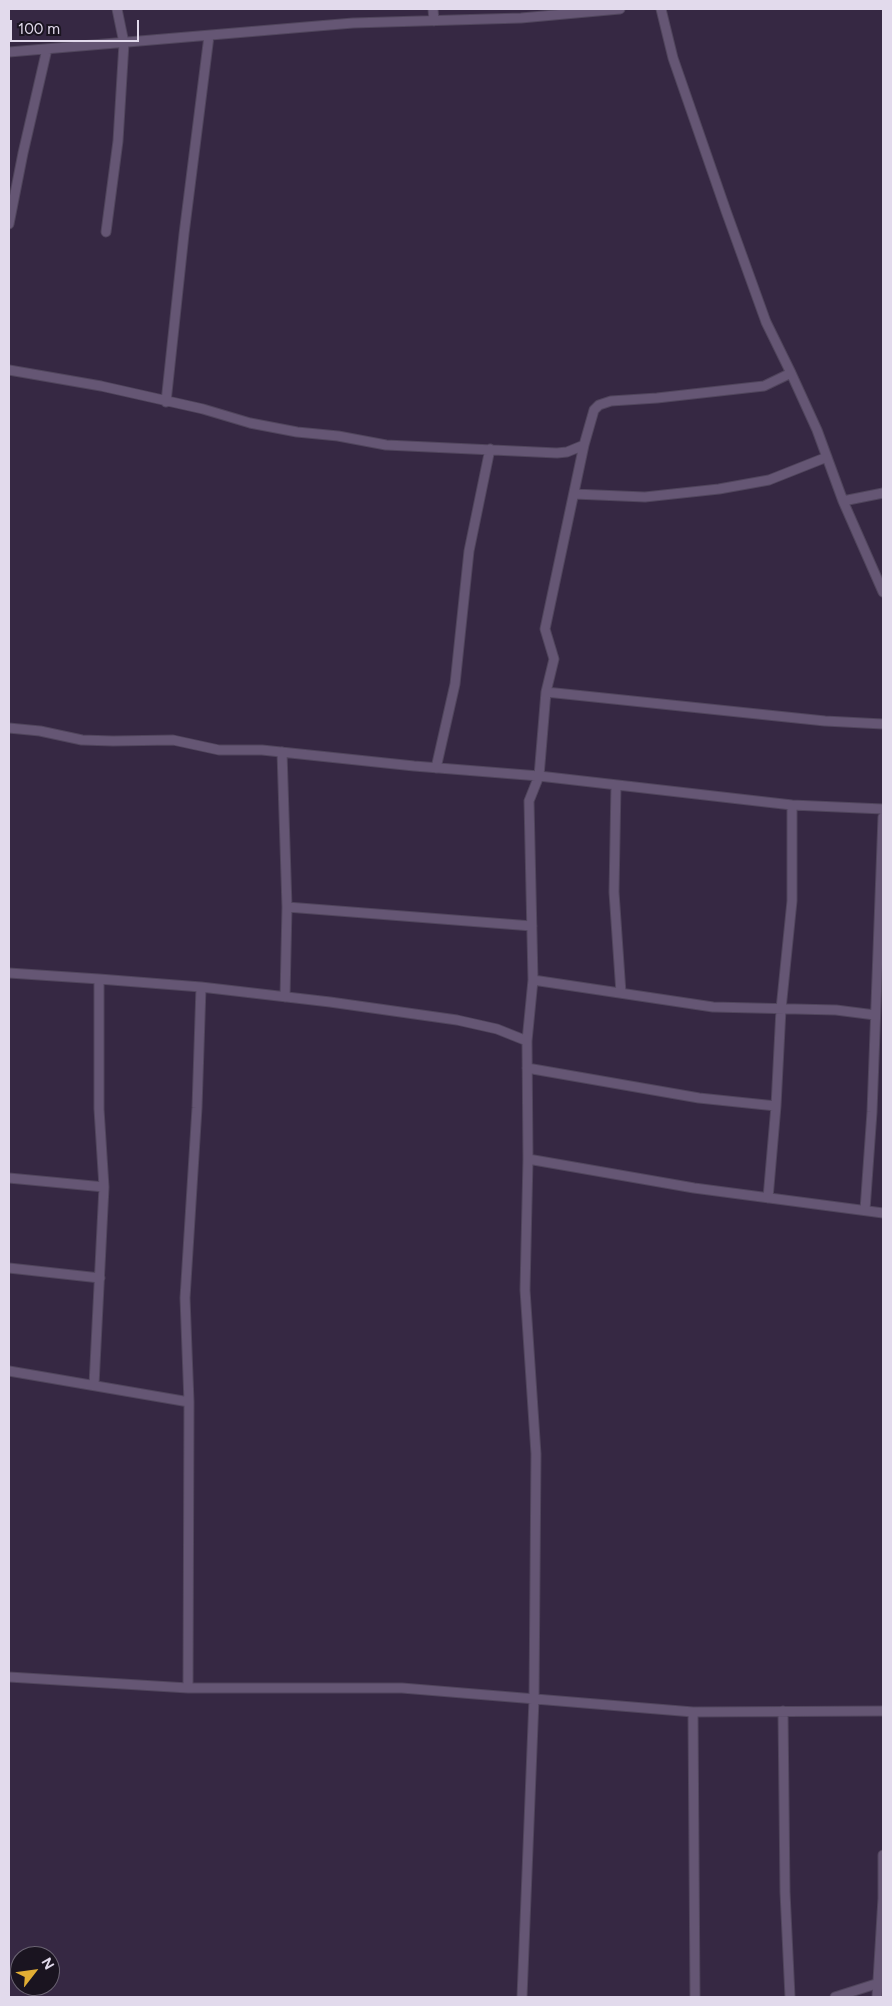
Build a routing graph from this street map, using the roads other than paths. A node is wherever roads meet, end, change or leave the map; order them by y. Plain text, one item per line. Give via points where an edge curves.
1 (116, 9) edge
2 (433, 9) edge
3 (620, 9) edge
4 (661, 9) edge
5 (521, 13) edge
6 (434, 21) junction
7 (209, 36) junction
8 (124, 43) junction
9 (47, 49) junction
10 (9, 52) edge
11 (9, 224) edge
12 (106, 232) dead end
13 (9, 370) edge
14 (792, 373) junction
15 (166, 402) junction
16 (584, 445) junction
17 (490, 449) junction
18 (826, 457) junction
19 (883, 493) edge
20 (574, 494) junction
21 (843, 501) junction
22 (880, 574) edge
23 (883, 592) edge
24 (546, 692) junction
25 (883, 724) edge
26 (9, 728) edge
27 (282, 752) junction
28 (436, 768) junction
29 (539, 776) junction
30 (616, 785) junction
31 (792, 805) junction
32 (883, 809) edge
33 (883, 817) edge
34 (287, 907) junction
35 (532, 926) junction
36 (9, 973) edge
37 (99, 979) junction
38 (532, 980) junction
39 (201, 987) junction
40 (621, 994) junction
41 (285, 997) junction
42 (781, 1009) junction
43 (876, 1015) junction
44 (527, 1041) junction
45 (527, 1068) junction
46 (776, 1106) junction
47 (528, 1159) junction
48 (9, 1178) edge
49 (104, 1187) junction
50 (768, 1198) junction
51 (865, 1210) junction
52 (883, 1213) edge
53 (9, 1268) edge
54 (100, 1278) junction
55 (9, 1371) edge
56 (94, 1385) junction
57 (189, 1402) junction
58 (9, 1677) edge
59 (188, 1688) junction
60 (534, 1699) junction
61 (883, 1711) edge
62 (693, 1712) junction
63 (782, 1712) junction
64 (883, 1855) edge
65 (880, 1982) edge
66 (522, 1997) edge
67 (695, 1997) edge
68 (790, 1997) edge
69 (835, 1997) edge
70 (877, 1997) edge

1 - 8 street
2 - 6 street
3 - 5 street
4 - 14 street via 672,58 726,211 766,322
5 - 6 street
6 - 7 street via 353,23
7 - 8 street
7 - 15 street
8 - 9 street
8 - 12 street via 118,140
9 - 10 street
9 - 11 street
13 - 15 street via 102,386
14 - 16 street via 764,386 603,403 594,410
14 - 18 street
15 - 17 street via 296,432 386,445
16 - 17 street via 557,453
16 - 20 street
17 - 28 street via 469,550 455,684
18 - 20 street via 769,480 719,488 644,497
18 - 21 street
19 - 21 street
20 - 24 street via 545,630 554,659
21 - 22 street
22 - 23 street
24 - 25 street
24 - 29 street
26 - 27 street via 82,740 173,740 219,750
27 - 28 street
27 - 34 street
28 - 29 street
29 - 30 street
29 - 35 street via 529,801
30 - 31 street
30 - 40 street via 614,892
31 - 32 street
31 - 42 street via 792,901
33 - 43 street
34 - 35 street
34 - 41 street
35 - 38 street
36 - 37 street
37 - 39 street
37 - 49 street
38 - 40 street
38 - 44 street
39 - 41 street
39 - 57 street via 185,1298
40 - 42 street via 713,1007
41 - 44 street via 457,1020 497,1029
42 - 43 street
42 - 46 street
43 - 51 street
44 - 45 street
45 - 46 street via 699,1098
45 - 47 street
46 - 50 street
47 - 50 street
47 - 60 street via 525,1290 536,1454
48 - 49 street
49 - 54 street
50 - 51 street
51 - 52 street
53 - 54 street
54 - 56 street
55 - 56 street
56 - 57 street
57 - 59 street
58 - 59 street
59 - 60 street via 402,1688
60 - 62 street
60 - 66 street
61 - 63 street
62 - 63 street
62 - 67 street
63 - 68 street
64 - 65 street
65 - 69 street
65 - 70 street

